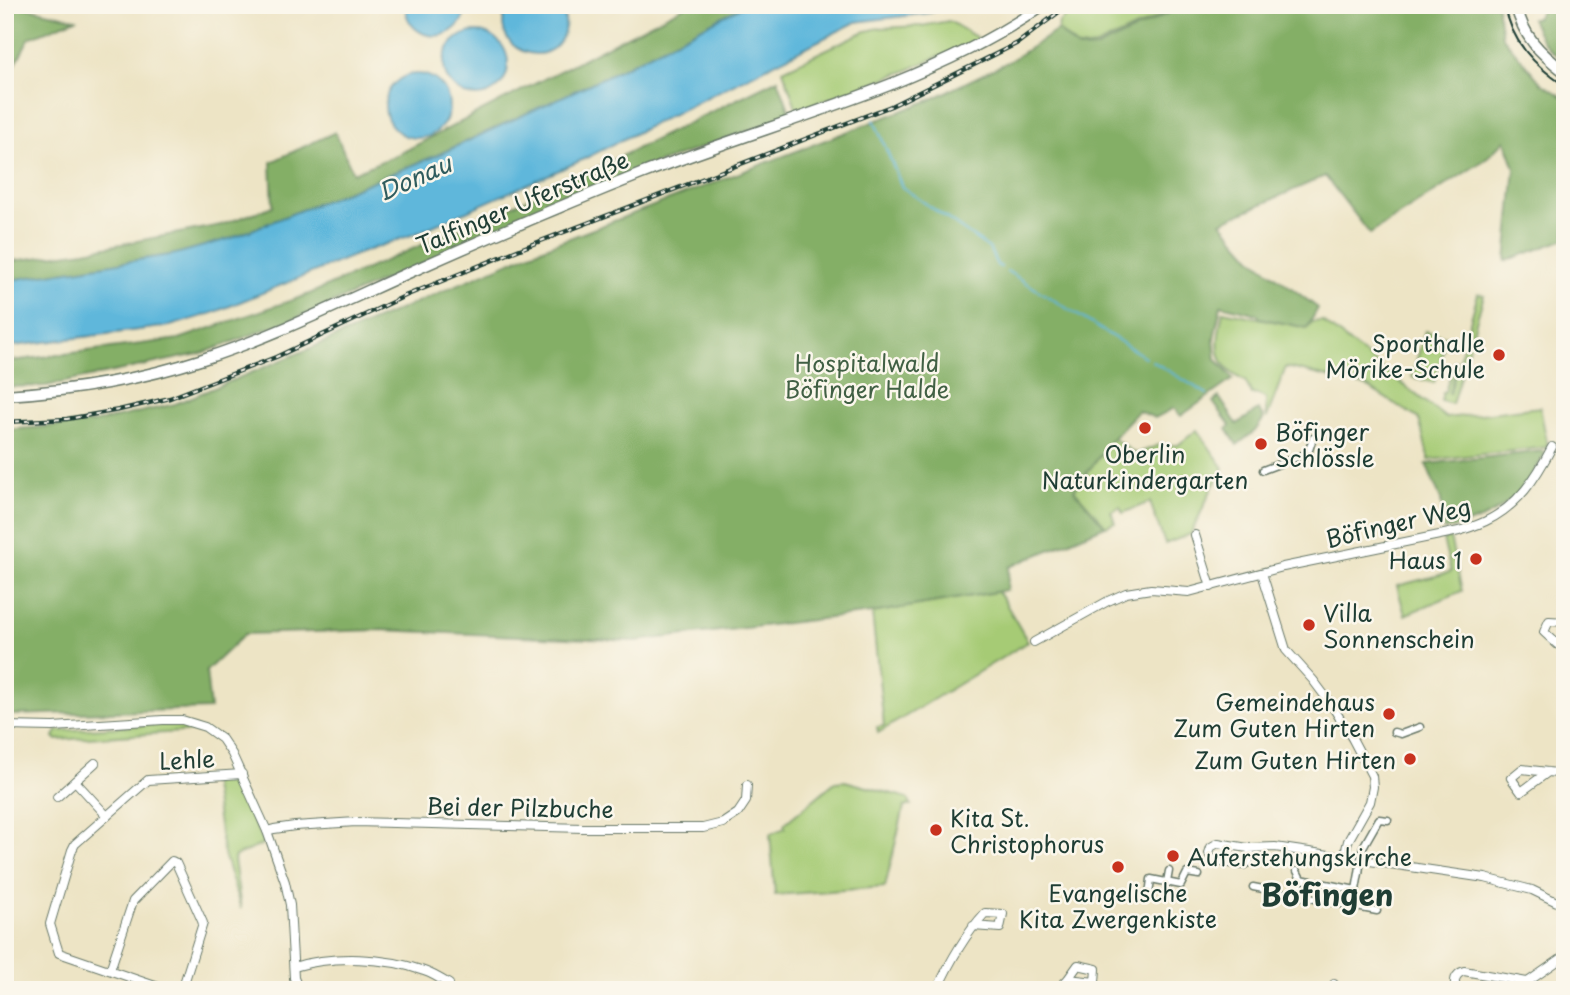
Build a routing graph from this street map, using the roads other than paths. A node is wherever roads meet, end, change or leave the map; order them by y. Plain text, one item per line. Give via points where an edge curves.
1 (1043, 5) edge
2 (1516, 5) edge
3 (1565, 72) edge
4 (5, 395) edge
5 (1313, 438) dead end
6 (1552, 447) dead end
7 (1263, 470) dead end
8 (1195, 536) dead end
9 (1262, 573) junction
10 (1211, 587) junction
11 (1565, 622) edge
12 (1565, 638) edge
13 (1034, 642) dead end
14 (5, 726) edge
15 (1420, 727) dead end
16 (1394, 732) dead end
17 (94, 764) dead end
18 (1548, 772) dead end
19 (242, 774) junction
20 (1565, 774) edge
21 (75, 781) junction
22 (747, 785) dead end
23 (57, 797) dead end
24 (107, 817) junction
25 (1388, 820) dead end
26 (267, 831) junction
27 (1251, 848) junction
28 (1344, 857) junction
29 (1169, 871) dead end
30 (1297, 871) dead end
31 (1199, 875) dead end
32 (1301, 879) junction
33 (1167, 882) junction
34 (1181, 885) junction
35 (1253, 887) dead end
36 (1356, 890) junction
37 (1180, 893) dead end
38 (1149, 895) dead end
39 (1298, 896) junction
40 (1565, 906) edge
41 (1353, 907) junction
42 (1377, 911) dead end
43 (973, 926) dead end
44 (1565, 956) edge
45 (294, 967) junction
46 (110, 970) junction
47 (1068, 979) dead end
48 (1527, 982) junction
49 (449, 984) dead end
50 (298, 988) edge
51 (167, 990) edge
52 (182, 990) edge
53 (277, 990) edge
54 (555, 990) edge
55 (565, 990) edge
56 (937, 990) edge
57 (1057, 990) edge
58 (1458, 990) edge
59 (1516, 990) edge

1 - 4 street, Talfinger Uferstraße via 988,40 928,69 643,173 251,342 202,360 114,382
2 - 3 street via 1528,37
5 - 7 street via 1308,453
6 - 9 street, Böfinger Weg via 1517,500 1487,521 1460,531
8 - 10 street
9 - 10 street, Böfinger Weg
9 - 28 street via 1284,646 1332,705 1371,773 1370,802
10 - 13 street, Böfinger Weg via 1126,593
11 - 12 street via 1549,621 1544,632 1557,644
14 - 19 street via 182,720 205,727 222,739
15 - 16 street
17 - 21 street
18 - 20 street
19 - 24 street, Lehle via 148,780
19 - 26 street
21 - 23 street
21 - 24 street
22 - 26 street, Bei der Pilzbuche via 746,801 738,813 703,828 356,822
24 - 46 street, Lehle via 75,844 50,924 59,953
25 - 36 street, bridge via 1379,819 1363,847
26 - 45 street via 290,905
27 - 27 street via 1216,844 1209,853 1214,860 1243,865 1249,862
27 - 28 street
28 - 40 street via 1493,880 1532,890
29 - 33 street
30 - 32 street
31 - 34 street via 1187,873
32 - 36 street
32 - 39 street
33 - 34 street
33 - 38 street via 1151,879
34 - 37 street
35 - 39 street
36 - 41 street
39 - 41 street
41 - 42 street
43 - 56 street
44 - 48 street
45 - 49 street via 325,959 362,959 418,969
45 - 50 street
46 - 51 street, Lehle
46 - 52 street via 132,901 172,861 202,923
47 - 57 street
48 - 58 street via 1463,972 1455,980
48 - 59 street
50 - 53 street
54 - 55 street

